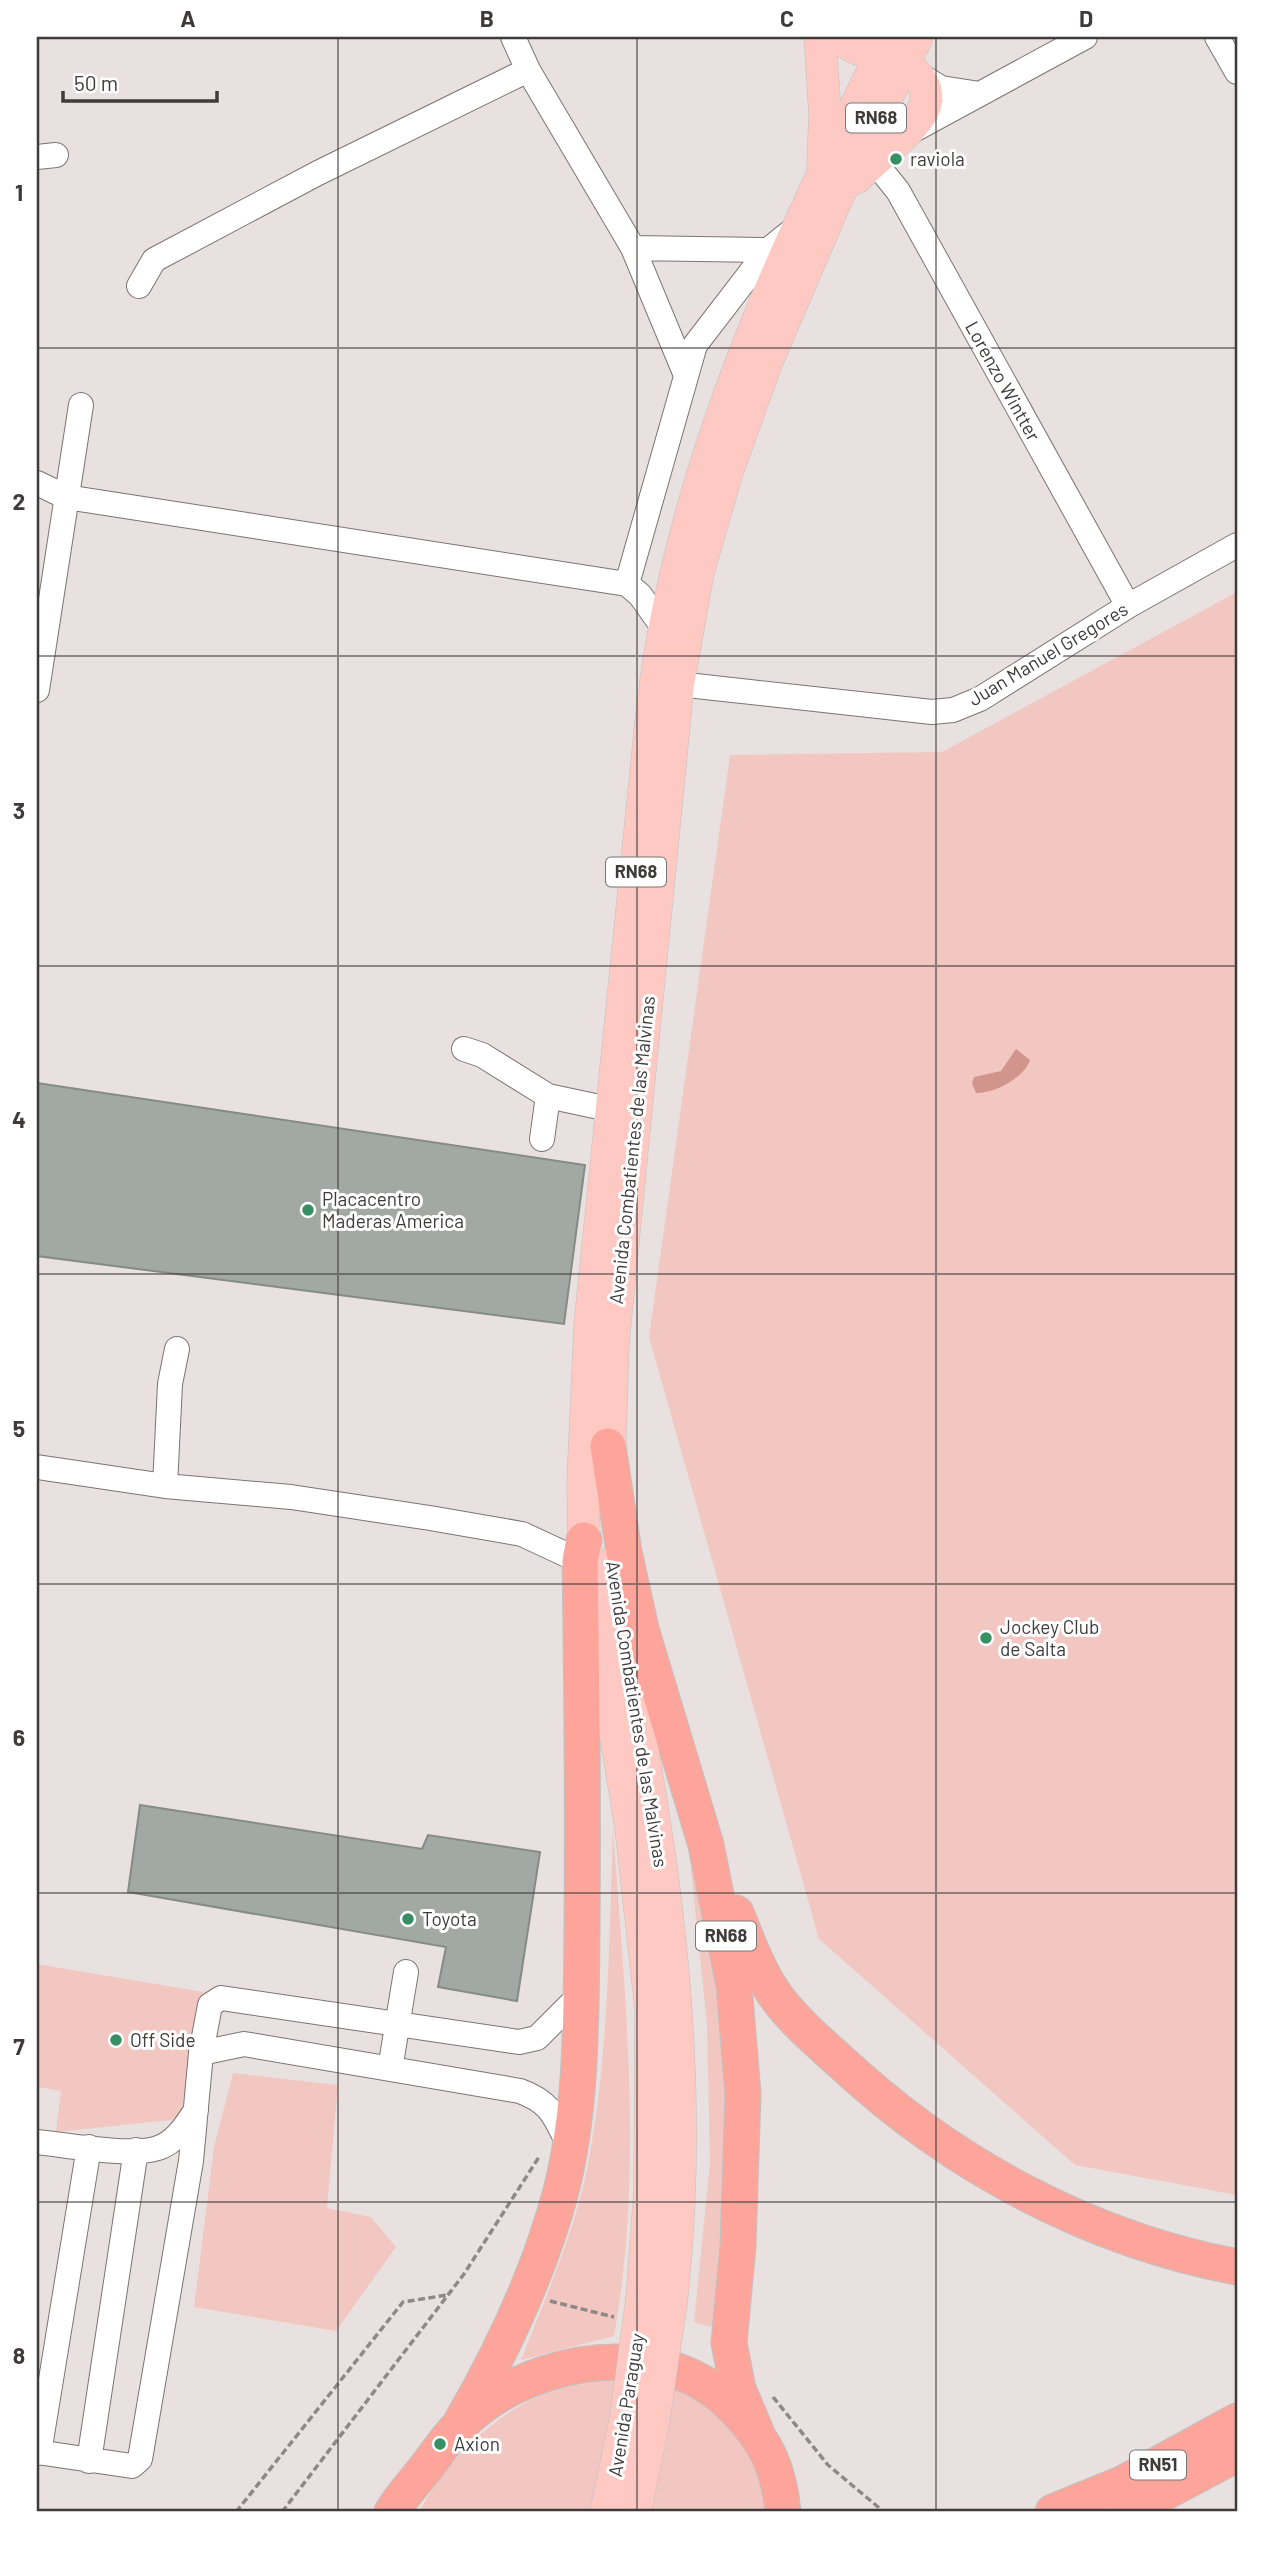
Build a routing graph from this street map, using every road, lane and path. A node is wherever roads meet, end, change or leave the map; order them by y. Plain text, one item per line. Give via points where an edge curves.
1 (513, 37) edge
2 (820, 37) edge
3 (842, 37) edge
4 (1085, 37) edge
5 (1217, 37) edge
6 (902, 53) edge
7 (528, 70) junction
8 (1237, 72) edge
9 (980, 94) junction
10 (825, 114) junction
11 (901, 137) junction
12 (873, 160) junction
13 (829, 188) junction
14 (799, 226) junction
15 (632, 248) junction
16 (768, 250) junction
17 (139, 285) dead end
18 (685, 373) junction
19 (81, 404) dead end
20 (37, 483) edge
21 (66, 497) junction
22 (1237, 544) edge
23 (627, 584) junction
24 (1128, 606) junction
25 (662, 626) junction
26 (678, 684) junction
27 (37, 690) edge
28 (464, 1049) dead end
29 (548, 1096) junction
30 (613, 1110) junction
31 (542, 1139) dead end
32 (177, 1349) dead end
33 (608, 1446) junction
34 (37, 1467) edge
35 (164, 1486) junction
36 (582, 1551) junction
37 (706, 1845) junction
38 (406, 1972) dead end
39 (581, 1994) junction
40 (398, 2024) junction
41 (201, 2053) junction
42 (390, 2069) junction
43 (198, 2106) junction
44 (551, 2109) junction
45 (37, 2143) edge
46 (569, 2145) junction
47 (89, 2147) junction
48 (136, 2150) junction
49 (1237, 2267) edge
50 (447, 2295) junction
51 (657, 2301) junction
52 (767, 2389) dead end
53 (1237, 2421) edge
54 (460, 2424) junction
55 (757, 2434) junction
56 (38, 2453) edge
57 (1237, 2454) edge
58 (89, 2461) junction
59 (778, 2471) junction
60 (393, 2510) edge
61 (236, 2512) edge
62 (282, 2512) edge
63 (606, 2512) edge
64 (635, 2512) edge
65 (783, 2512) edge
66 (807, 2512) edge
67 (884, 2512) edge
68 (1053, 2512) edge
69 (1128, 2512) edge

1 - 7 street
2 - 10 main road
3 - 6 main road
4 - 9 street
5 - 8 street
6 - 9 street via 941,88
6 - 10 main road via 844,63
6 - 11 main road via 927,90 922,112
6 - 13 main road, Avenida Combatientes de las Malvinas / RN68
7 - 15 street
7 - 17 street via 318,173 155,260
9 - 11 street
10 - 13 main road
11 - 12 main road
12 - 13 main road
12 - 24 street, Lorenzo Wintter via 898,191
13 - 14 main road, Avenida Combatientes de las Malvinas / RN68
13 - 26 main road, Avenida Combatientes de las Malvinas / RN68 via 727,472 698,572
14 - 16 street
14 - 25 main road, Avenida Combatientes de las Malvinas / RN68 via 750,334 716,426
15 - 16 street
15 - 18 street
16 - 18 street via 695,345
18 - 23 street
19 - 21 street
20 - 21 street
21 - 23 street
21 - 27 street
22 - 24 street, Juan Manuel Gregores
23 - 25 street
24 - 26 street, Juan Manuel Gregores via 980,699 953,710 932,712
25 - 30 main road, Avenida Combatientes de las Malvinas / RN68
26 - 33 main road, Avenida Combatientes de las Malvinas / RN68 via 613,1343
28 - 29 street
29 - 30 street
29 - 31 street
30 - 36 main road, Avenida Combatientes de las Malvinas / RN68 via 590,1325
32 - 35 street via 170,1384
33 - 37 highway, RN68 via 640,1629
33 - 51 main road, Avenida Combatientes de las Malvinas / RN68 via 618,1607 677,1997 681,2177
34 - 35 street
35 - 36 street via 291,1497 522,1534
36 - 39 highway, RN68
36 - 51 main road, Avenida Combatientes de las Malvinas / RN68 via 631,1828 651,2010 650,2190
37 - 49 highway via 756,1960 779,1999 804,2028 890,2104 1002,2182 1059,2210 1196,2259
37 - 55 highway, RN68 via 728,1947 741,2039 741,2173 729,2343 731,2363
38 - 40 street
39 - 40 street via 537,2038 519,2042
39 - 46 highway, RN68
40 - 41 street via 221,1998 210,2005
40 - 42 street
41 - 42 street via 244,2044
41 - 43 street
42 - 44 street via 520,2091 541,2099
43 - 48 street via 185,2127 159,2148
43 - 58 street via 140,2459 132,2466
44 - 46 street
44 - 50 path via 538,2158
45 - 47 street
46 - 54 highway, RN68 via 561,2189 527,2294
47 - 48 street
47 - 56 street
48 - 58 street
50 - 61 path via 403,2302
50 - 62 path
51 - 63 main road, Avenida Paraguay / RN68, bridge
51 - 64 main road, Avenida Paraguay / RN68, bridge via 653,2423
52 - 67 path via 828,2465
53 - 68 highway, RN51 via 1122,2484
54 - 55 highway, RN68 via 517,2385 557,2370 606,2360 657,2364 692,2375 722,2395
54 - 60 highway, RN68
55 - 59 highway, RN68
56 - 58 street
57 - 69 highway, RN51
59 - 65 highway, RN68
59 - 66 highway

